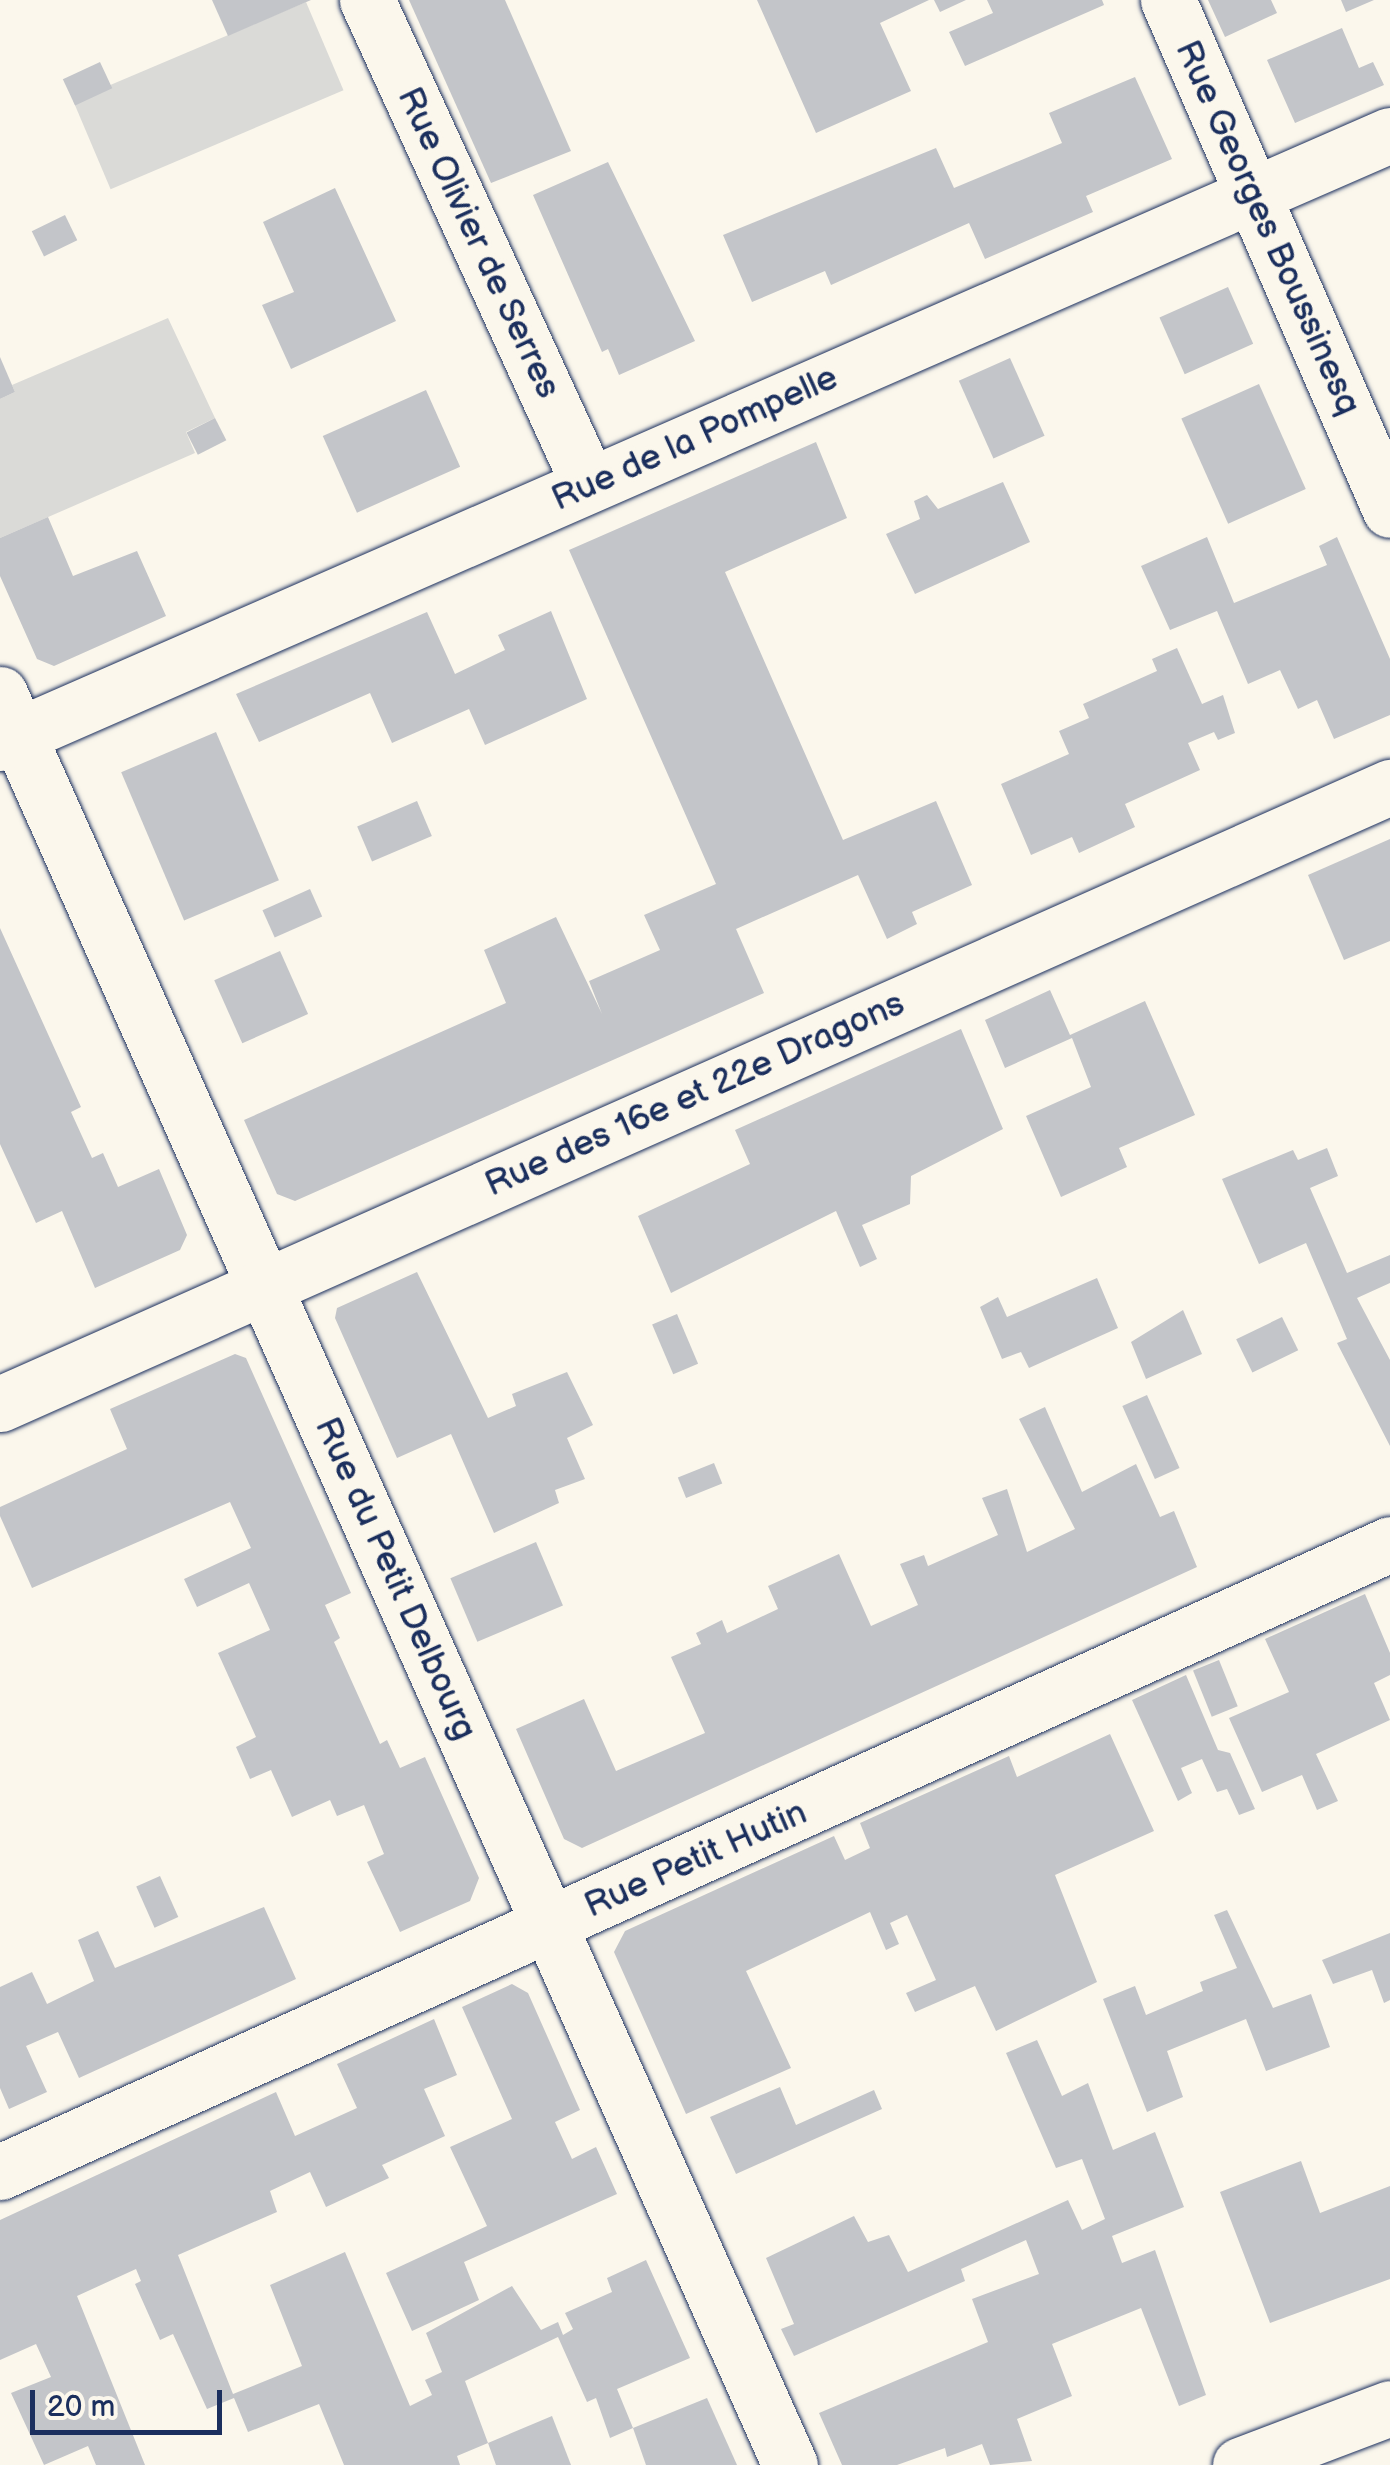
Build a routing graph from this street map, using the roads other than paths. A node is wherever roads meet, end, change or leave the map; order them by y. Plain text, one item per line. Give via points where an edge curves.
1 (367, 0) edge
2 (1168, 0) edge
3 (1390, 135) edge
4 (1252, 195) junction
5 (589, 485) junction
6 (1390, 510) edge
7 (6, 724) edge
8 (1390, 787) edge
9 (264, 1286) junction
10 (0, 1404) edge
11 (1390, 1544) edge
12 (550, 1927) junction
13 (0, 2172) edge
14 (1390, 2408) edge
15 (790, 2465) edge
16 (1240, 2465) edge

1 - 5 street, Rue Olivier de Serres
2 - 4 street, Rue Georges Boussinesq
3 - 4 street, Rue de la Pompelle
4 - 5 street, Rue de la Pompelle
4 - 6 street, Rue Georges Boussinesq
5 - 7 street, Rue de la Pompelle
7 - 9 street, Rue du Petit Delbourg
8 - 9 street, Rue des 16e et 22e Dragons
9 - 10 street, Rue des 16e et 22e Dragons
9 - 12 street, Rue du Petit Delbourg
11 - 12 street, Rue Petit Hutin
12 - 13 street, Rue Petit Hutin
12 - 15 street, Rue du Petit Delbourg
14 - 16 street

